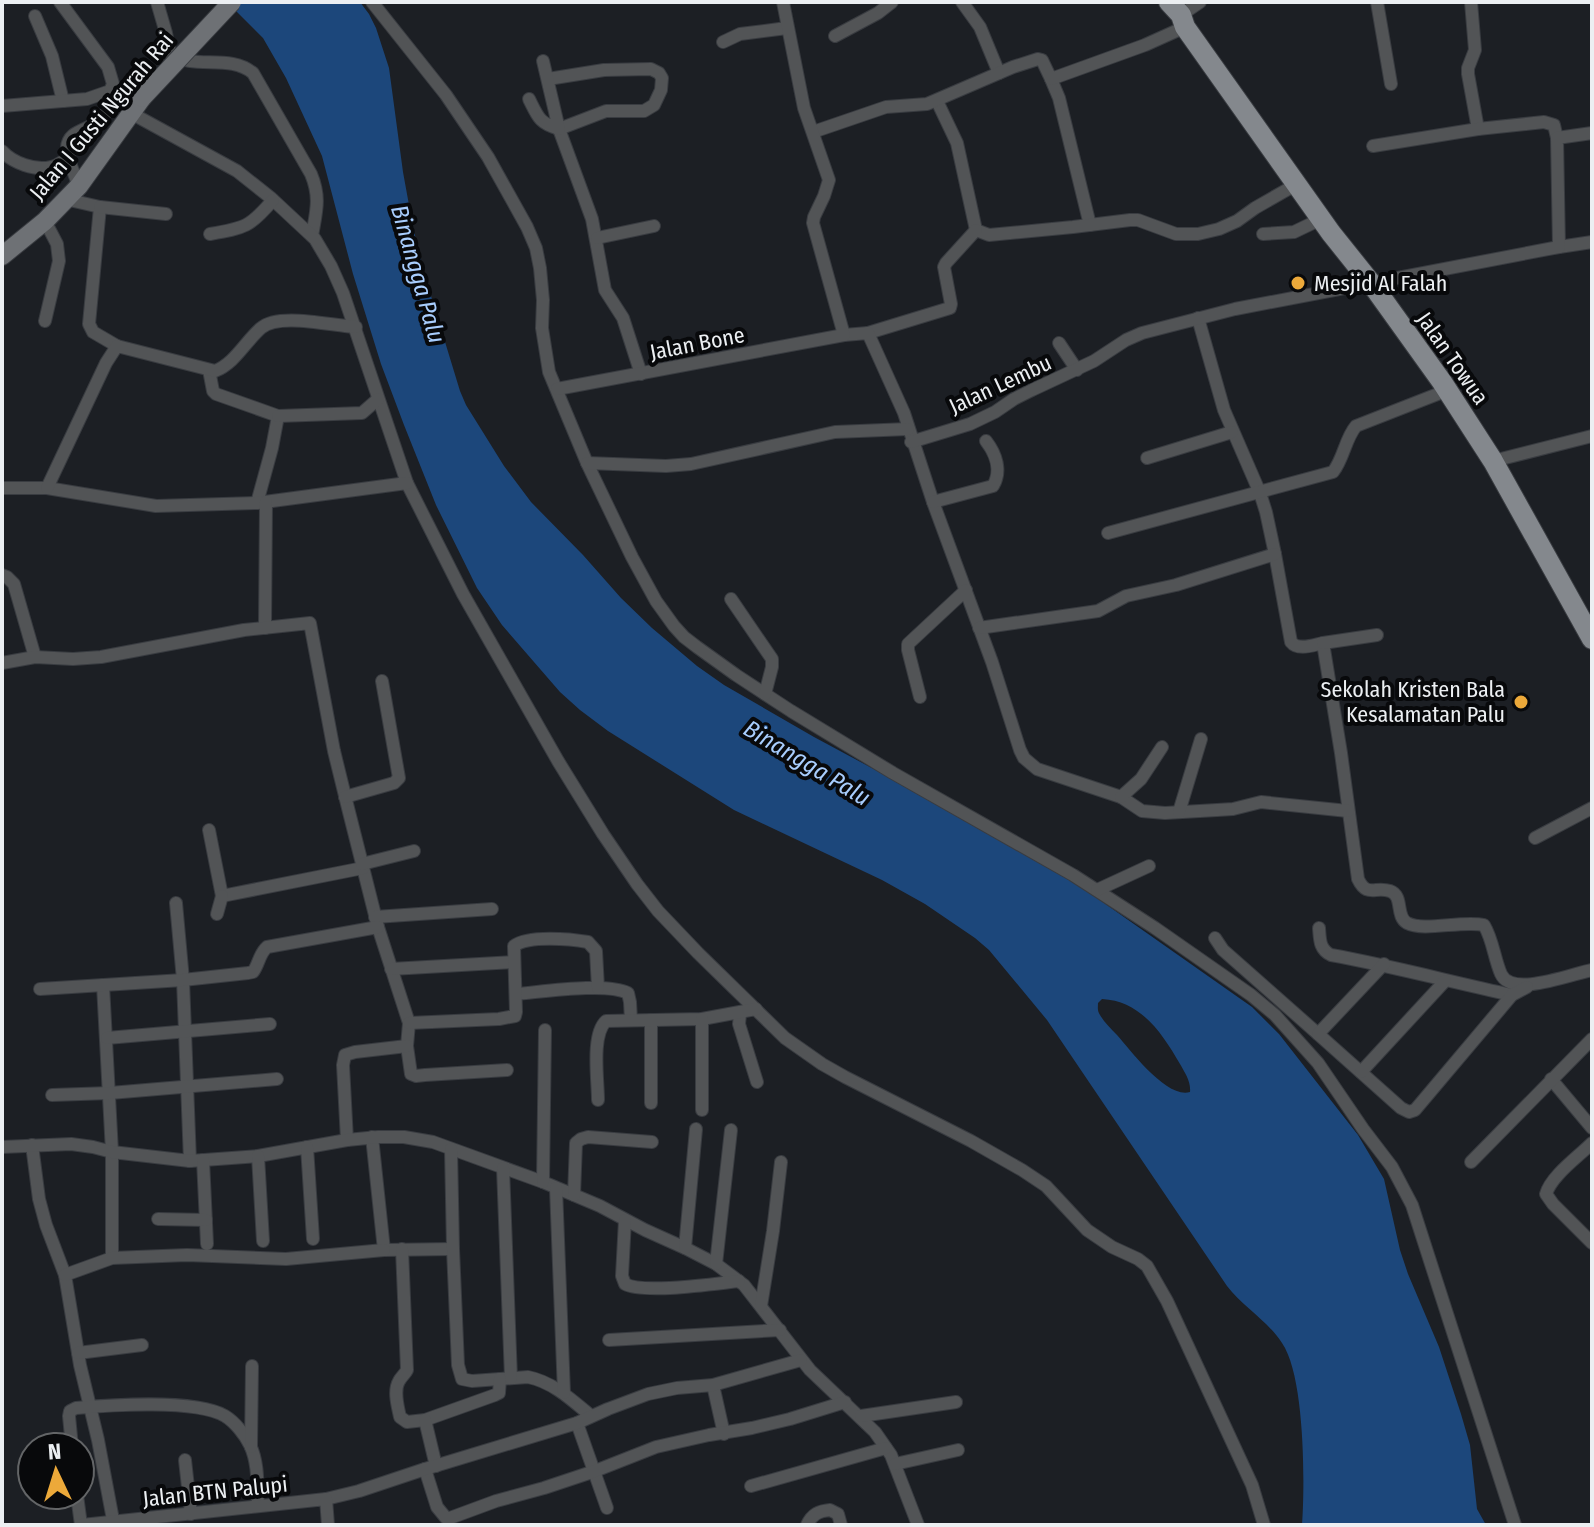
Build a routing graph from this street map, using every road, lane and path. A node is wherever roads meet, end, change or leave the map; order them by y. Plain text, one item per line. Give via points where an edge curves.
1 (60, 2) edge
2 (157, 2) edge
3 (232, 2) edge
4 (372, 2) edge
5 (783, 2) edge
6 (892, 2) edge
7 (962, 2) edge
8 (1200, 2) edge
9 (1377, 2) edge
10 (1471, 2) edge
11 (1178, 15) edge
12 (35, 16) dead end
13 (787, 28) junction
14 (835, 36) dead end
15 (723, 42) dead end
16 (543, 61) dead end
17 (999, 73) junction
18 (548, 79) junction
19 (1051, 79) junction
20 (1391, 84) dead end
21 (110, 91) junction
22 (529, 99) dead end
23 (63, 101) junction
24 (937, 101) junction
25 (136, 105) junction
26 (2, 106) edge
27 (559, 129) junction
28 (1478, 129) junction
29 (813, 132) junction
30 (1592, 133) edge
31 (1557, 138) junction
32 (1373, 146) dead end
33 (2, 151) edge
34 (69, 158) junction
35 (1297, 184) junction
36 (79, 186) junction
37 (65, 199) junction
38 (273, 200) junction
39 (100, 207) junction
40 (166, 214) dead end
41 (1321, 219) junction
42 (45, 221) junction
43 (1090, 225) junction
44 (654, 226) dead end
45 (976, 230) junction
46 (210, 234) dead end
47 (1263, 234) dead end
48 (312, 236) junction
49 (597, 238) junction
50 (1592, 242) edge
51 (1559, 247) junction
52 (2, 256) edge
53 (1371, 283) junction
54 (1198, 318) junction
55 (45, 321) dead end
56 (356, 327) junction
57 (868, 333) junction
58 (844, 335) junction
59 (1059, 343) dead end
60 (117, 346) junction
61 (209, 370) junction
62 (1077, 370) junction
63 (641, 374) junction
64 (557, 389) junction
65 (1448, 390) junction
66 (378, 399) junction
67 (278, 416) junction
68 (1232, 432) junction
69 (910, 436) junction
70 (1592, 436) edge
71 (986, 441) dead end
72 (1147, 458) dead end
73 (1493, 461) junction
74 (587, 463) junction
75 (407, 483) junction
76 (2, 488) edge
77 (47, 488) junction
78 (1260, 493) junction
79 (261, 502) junction
80 (933, 502) junction
81 (1108, 533) dead end
82 (1275, 554) junction
83 (2, 575) edge
84 (966, 590) junction
85 (731, 599) dead end
86 (265, 628) junction
87 (979, 628) junction
88 (1377, 635) dead end
89 (1592, 639) edge
90 (1323, 643) junction
91 (35, 657) junction
92 (2, 663) edge
93 (382, 681) dead end
94 (765, 694) junction
95 (920, 697) dead end
96 (1201, 739) dead end
97 (1162, 747) dead end
98 (345, 797) junction
99 (1121, 797) junction
100 (1592, 808) edge
101 (1348, 811) junction
102 (1179, 812) junction
103 (209, 830) dead end
104 (1535, 838) dead end
105 (414, 851) dead end
106 (362, 866) junction
107 (1149, 866) dead end
108 (1097, 890) junction
109 (222, 896) junction
110 (176, 903) dead end
111 (492, 909) dead end
112 (217, 914) dead end
113 (376, 922) junction
114 (1319, 928) dead end
115 (1215, 938) dead end
116 (514, 962) junction
117 (1384, 964) junction
118 (391, 969) junction
119 (1592, 970) edge
120 (183, 980) junction
121 (1445, 981) junction
122 (103, 985) junction
123 (1529, 985) junction
124 (598, 988) junction
125 (40, 989) dead end
126 (516, 994) junction
127 (1512, 995) junction
128 (756, 1009) junction
129 (740, 1014) junction
130 (702, 1019) junction
131 (631, 1020) junction
132 (651, 1020) junction
133 (409, 1023) junction
134 (270, 1024) dead end
135 (545, 1030) dead end
136 (185, 1032) junction
137 (1318, 1034) junction
138 (107, 1038) junction
139 (1592, 1039) edge
140 (407, 1046) junction
141 (507, 1070) dead end
142 (1361, 1072) junction
143 (277, 1079) dead end
144 (1551, 1079) junction
145 (757, 1082) dead end
146 (188, 1086) junction
147 (110, 1093) junction
148 (52, 1095) dead end
149 (598, 1100) dead end
150 (651, 1103) dead end
151 (702, 1110) dead end
152 (1592, 1128) edge
153 (696, 1129) dead end
154 (731, 1130) dead end
155 (372, 1137) junction
156 (347, 1140) junction
157 (652, 1142) dead end
158 (1592, 1143) edge
159 (32, 1145) junction
160 (2, 1147) edge
161 (307, 1147) junction
162 (451, 1149) junction
163 (112, 1152) junction
164 (258, 1156) junction
165 (196, 1160) junction
166 (781, 1162) dead end
167 (1471, 1162) dead end
168 (503, 1168) junction
169 (543, 1182) junction
170 (556, 1188) junction
171 (574, 1195) junction
172 (158, 1219) dead end
173 (206, 1220) junction
174 (625, 1220) junction
175 (313, 1239) dead end
176 (263, 1241) dead end
177 (1592, 1243) edge
178 (207, 1244) dead end
179 (685, 1248) junction
180 (402, 1249) junction
181 (453, 1249) junction
182 (384, 1250) junction
183 (112, 1258) junction
184 (716, 1264) junction
185 (65, 1275) junction
186 (739, 1281) junction
187 (761, 1306) junction
188 (780, 1330) junction
189 (609, 1340) dead end
190 (142, 1345) dead end
191 (78, 1353) junction
192 (801, 1360) junction
193 (252, 1366) dead end
194 (505, 1378) junction
195 (713, 1385) junction
196 (564, 1393) junction
197 (845, 1402) junction
198 (956, 1402) dead end
199 (91, 1407) junction
200 (591, 1416) junction
201 (861, 1416) junction
202 (425, 1420) junction
203 (577, 1423) junction
204 (70, 1431) edge
205 (724, 1434) junction
206 (251, 1447) junction
207 (886, 1448) junction
208 (958, 1450) dead end
209 (185, 1460) dead end
210 (895, 1464) junction
211 (431, 1468) junction
212 (595, 1471) junction
213 (751, 1486) dead end
214 (326, 1499) junction
215 (258, 1506) junction
216 (607, 1508) dead end
217 (191, 1514) junction
218 (114, 1524) edge
219 (82, 1525) edge
220 (328, 1525) edge
221 (807, 1525) edge
222 (841, 1525) edge
223 (918, 1525) edge
224 (1264, 1525) edge
225 (1515, 1525) edge

1 - 21 street via 108,67
2 - 48 street via 170,53 178,59 237,64 253,73 318,190
3 - 25 main road, Jalan I Gusti Ngurah Rai, bridge
4 - 64 street via 454,107 527,227 540,268 542,328
5 - 13 street
6 - 14 street
7 - 17 street via 980,27
8 - 11 street
9 - 20 street
10 - 28 street via 1475,50 1468,74
11 - 19 street via 1145,45
11 - 35 main road, Jalan Towua
12 - 23 street
13 - 15 street via 740,34
13 - 29 street
16 - 18 street
17 - 19 street via 1038,59
17 - 24 street
18 - 27 street
18 - 27 street via 651,69 662,78 654,105 644,111 606,111
19 - 43 street
21 - 23 street
21 - 34 street via 105,116 71,138
22 - 27 street via 541,121
23 - 26 street
24 - 29 street via 886,107
24 - 45 street via 957,143
25 - 36 main road, Jalan I Gusti Ngurah Rai
25 - 38 street
27 - 49 street
28 - 31 street via 1550,123
28 - 32 street
29 - 58 street via 829,180 814,231
30 - 31 street
31 - 51 street
33 - 34 street via 17,163 50,168
34 - 36 street
35 - 41 main road, Jalan Towua
35 - 43 street via 1237,221 1198,234 1176,234 1138,220
36 - 37 main road, Jalan I Gusti Ngurah Rai
37 - 39 street
37 - 42 main road, Jalan I Gusti Ngurah Rai
38 - 46 street via 257,220
38 - 48 street
39 - 40 street
39 - 60 street via 89,324
41 - 47 street via 1294,232
41 - 53 main road, Jalan Towua
42 - 52 main road, Jalan I Gusti Ngurah Rai
42 - 55 street via 59,261
43 - 45 street via 996,235
44 - 49 street
45 - 57 street, Jalan Bone via 944,267 950,308
48 - 56 street via 337,278
49 - 63 street via 605,290 623,318
50 - 51 street, Jalan Lembu
51 - 53 street, Jalan Lembu
53 - 54 street, Jalan Lembu
53 - 65 main road, Jalan Towua
54 - 62 street, Jalan Lembu via 1142,333
54 - 68 street
56 - 61 street via 269,323 223,368
56 - 66 street
57 - 58 street, Jalan Bone
57 - 69 street
58 - 63 street, Jalan Bone
59 - 62 street
60 - 61 street
60 - 77 street
61 - 67 street via 216,394
62 - 69 street, Jalan Lembu via 970,424
63 - 64 street, Jalan Bone
64 - 74 street
65 - 73 main road, Jalan Towua
65 - 78 street via 1356,426 1333,472
66 - 67 street via 362,413
66 - 75 street
67 - 79 street
68 - 72 street
68 - 78 street
69 - 74 street, Jalan Lembu via 835,432 691,464
69 - 80 street
70 - 73 street
71 - 80 street via 999,470 993,486
73 - 89 main road, Jalan Towua
74 - 94 street via 665,614 684,637
75 - 79 street
75 - 128 street via 463,594 603,834 658,911
76 - 77 street
77 - 79 street via 156,506
78 - 81 street
78 - 82 street
79 - 86 street
80 - 84 street
82 - 87 street via 1126,596 1098,611
82 - 90 street via 1291,642 1299,647
83 - 91 street via 14,584
84 - 87 street
84 - 95 street via 908,644
85 - 94 street via 772,659
86 - 91 street via 101,657
86 - 98 street via 310,623
87 - 99 street via 1024,758 1047,773
88 - 90 street
90 - 101 street
91 - 92 street
93 - 98 street via 399,778
94 - 108 street
96 - 102 street
97 - 99 street via 1141,779
98 - 106 street
99 - 102 street via 1142,811
100 - 104 street
101 - 102 street via 1261,802
101 - 123 street via 1363,888 1396,895 1403,921 1409,924 1484,925 1504,979
103 - 109 street
105 - 106 street
106 - 109 street
106 - 113 street
107 - 108 street
108 - 225 street via 1275,1015 1318,1063 1392,1167 1412,1205
109 - 112 street
110 - 120 street
111 - 113 street
113 - 118 street
113 - 120 street via 267,947 253,972
114 - 117 street via 1328,954
115 - 137 street
116 - 118 street
116 - 124 street via 514,946 521,941 588,942 596,951
116 - 126 street
117 - 121 street
117 - 137 street
118 - 133 street
119 - 123 street
120 - 122 street
120 - 136 street
121 - 127 street
121 - 142 street
122 - 125 street
122 - 138 street
123 - 127 street
124 - 126 street
124 - 131 street via 628,993
126 - 133 street via 515,1016
127 - 142 street via 1415,1110 1401,1108
128 - 129 street
128 - 224 street via 822,1064 1022,1170 1046,1186 1087,1230 1147,1266 1252,1485
129 - 130 street
129 - 145 street
130 - 132 street
130 - 151 street
131 - 132 street
131 - 149 street via 606,1021 599,1031
132 - 150 street
133 - 140 street
134 - 136 street
135 - 169 street
136 - 138 street
136 - 146 street
137 - 142 street
138 - 147 street
139 - 144 street
140 - 141 street via 410,1071 416,1076
140 - 156 street via 345,1055
143 - 146 street
144 - 152 street
144 - 167 street
146 - 147 street
146 - 165 street
147 - 148 street
147 - 163 street
153 - 179 street
154 - 184 street
155 - 156 street
155 - 162 street via 421,1139
155 - 182 street
156 - 161 street
157 - 171 street via 581,1139 576,1143
158 - 177 street via 1546,1194
159 - 160 street
159 - 163 street via 71,1144
159 - 185 street via 39,1199
161 - 164 street
161 - 175 street
162 - 168 street
162 - 181 street
163 - 165 street
163 - 183 street
164 - 165 street
164 - 176 street
165 - 173 street
166 - 187 street
168 - 169 street
168 - 194 street
169 - 170 street
170 - 171 street
170 - 196 street
171 - 174 street
172 - 173 street
173 - 178 street
174 - 179 street
174 - 186 street via 623,1280 629,1287
179 - 184 street
180 - 181 street
180 - 182 street
180 - 202 street via 407,1370 395,1392 403,1420
181 - 194 street via 460,1375 472,1381
182 - 183 street via 286,1259
183 - 185 street
184 - 186 street
185 - 191 street
186 - 187 street
187 - 188 street
188 - 189 street
188 - 192 street
190 - 191 street
191 - 199 street
192 - 195 street, Jalan BTN Palupi
192 - 197 street
193 - 206 street
194 - 196 street via 537,1379
194 - 202 street via 499,1393
195 - 200 street, Jalan BTN Palupi via 648,1394
195 - 205 street
196 - 200 street
197 - 201 street
197 - 205 street
198 - 201 street
199 - 204 street via 70,1411
199 - 206 street via 204,1408 225,1416
199 - 218 street
200 - 203 street, Jalan BTN Palupi
201 - 207 street
202 - 211 street
203 - 211 street, Jalan BTN Palupi
203 - 212 street
205 - 212 street via 656,1447
206 - 215 street
207 - 210 street
207 - 213 street
208 - 210 street
209 - 217 street
210 - 223 street
211 - 212 street via 437,1507 446,1518
211 - 214 street, Jalan BTN Palupi
212 - 216 street
214 - 215 street, Jalan BTN Palupi
214 - 220 street
215 - 217 street, Jalan BTN Palupi
217 - 218 street, Jalan BTN Palupi
218 - 219 street, Jalan BTN Palupi
221 - 222 street via 816,1513 830,1510 838,1514

